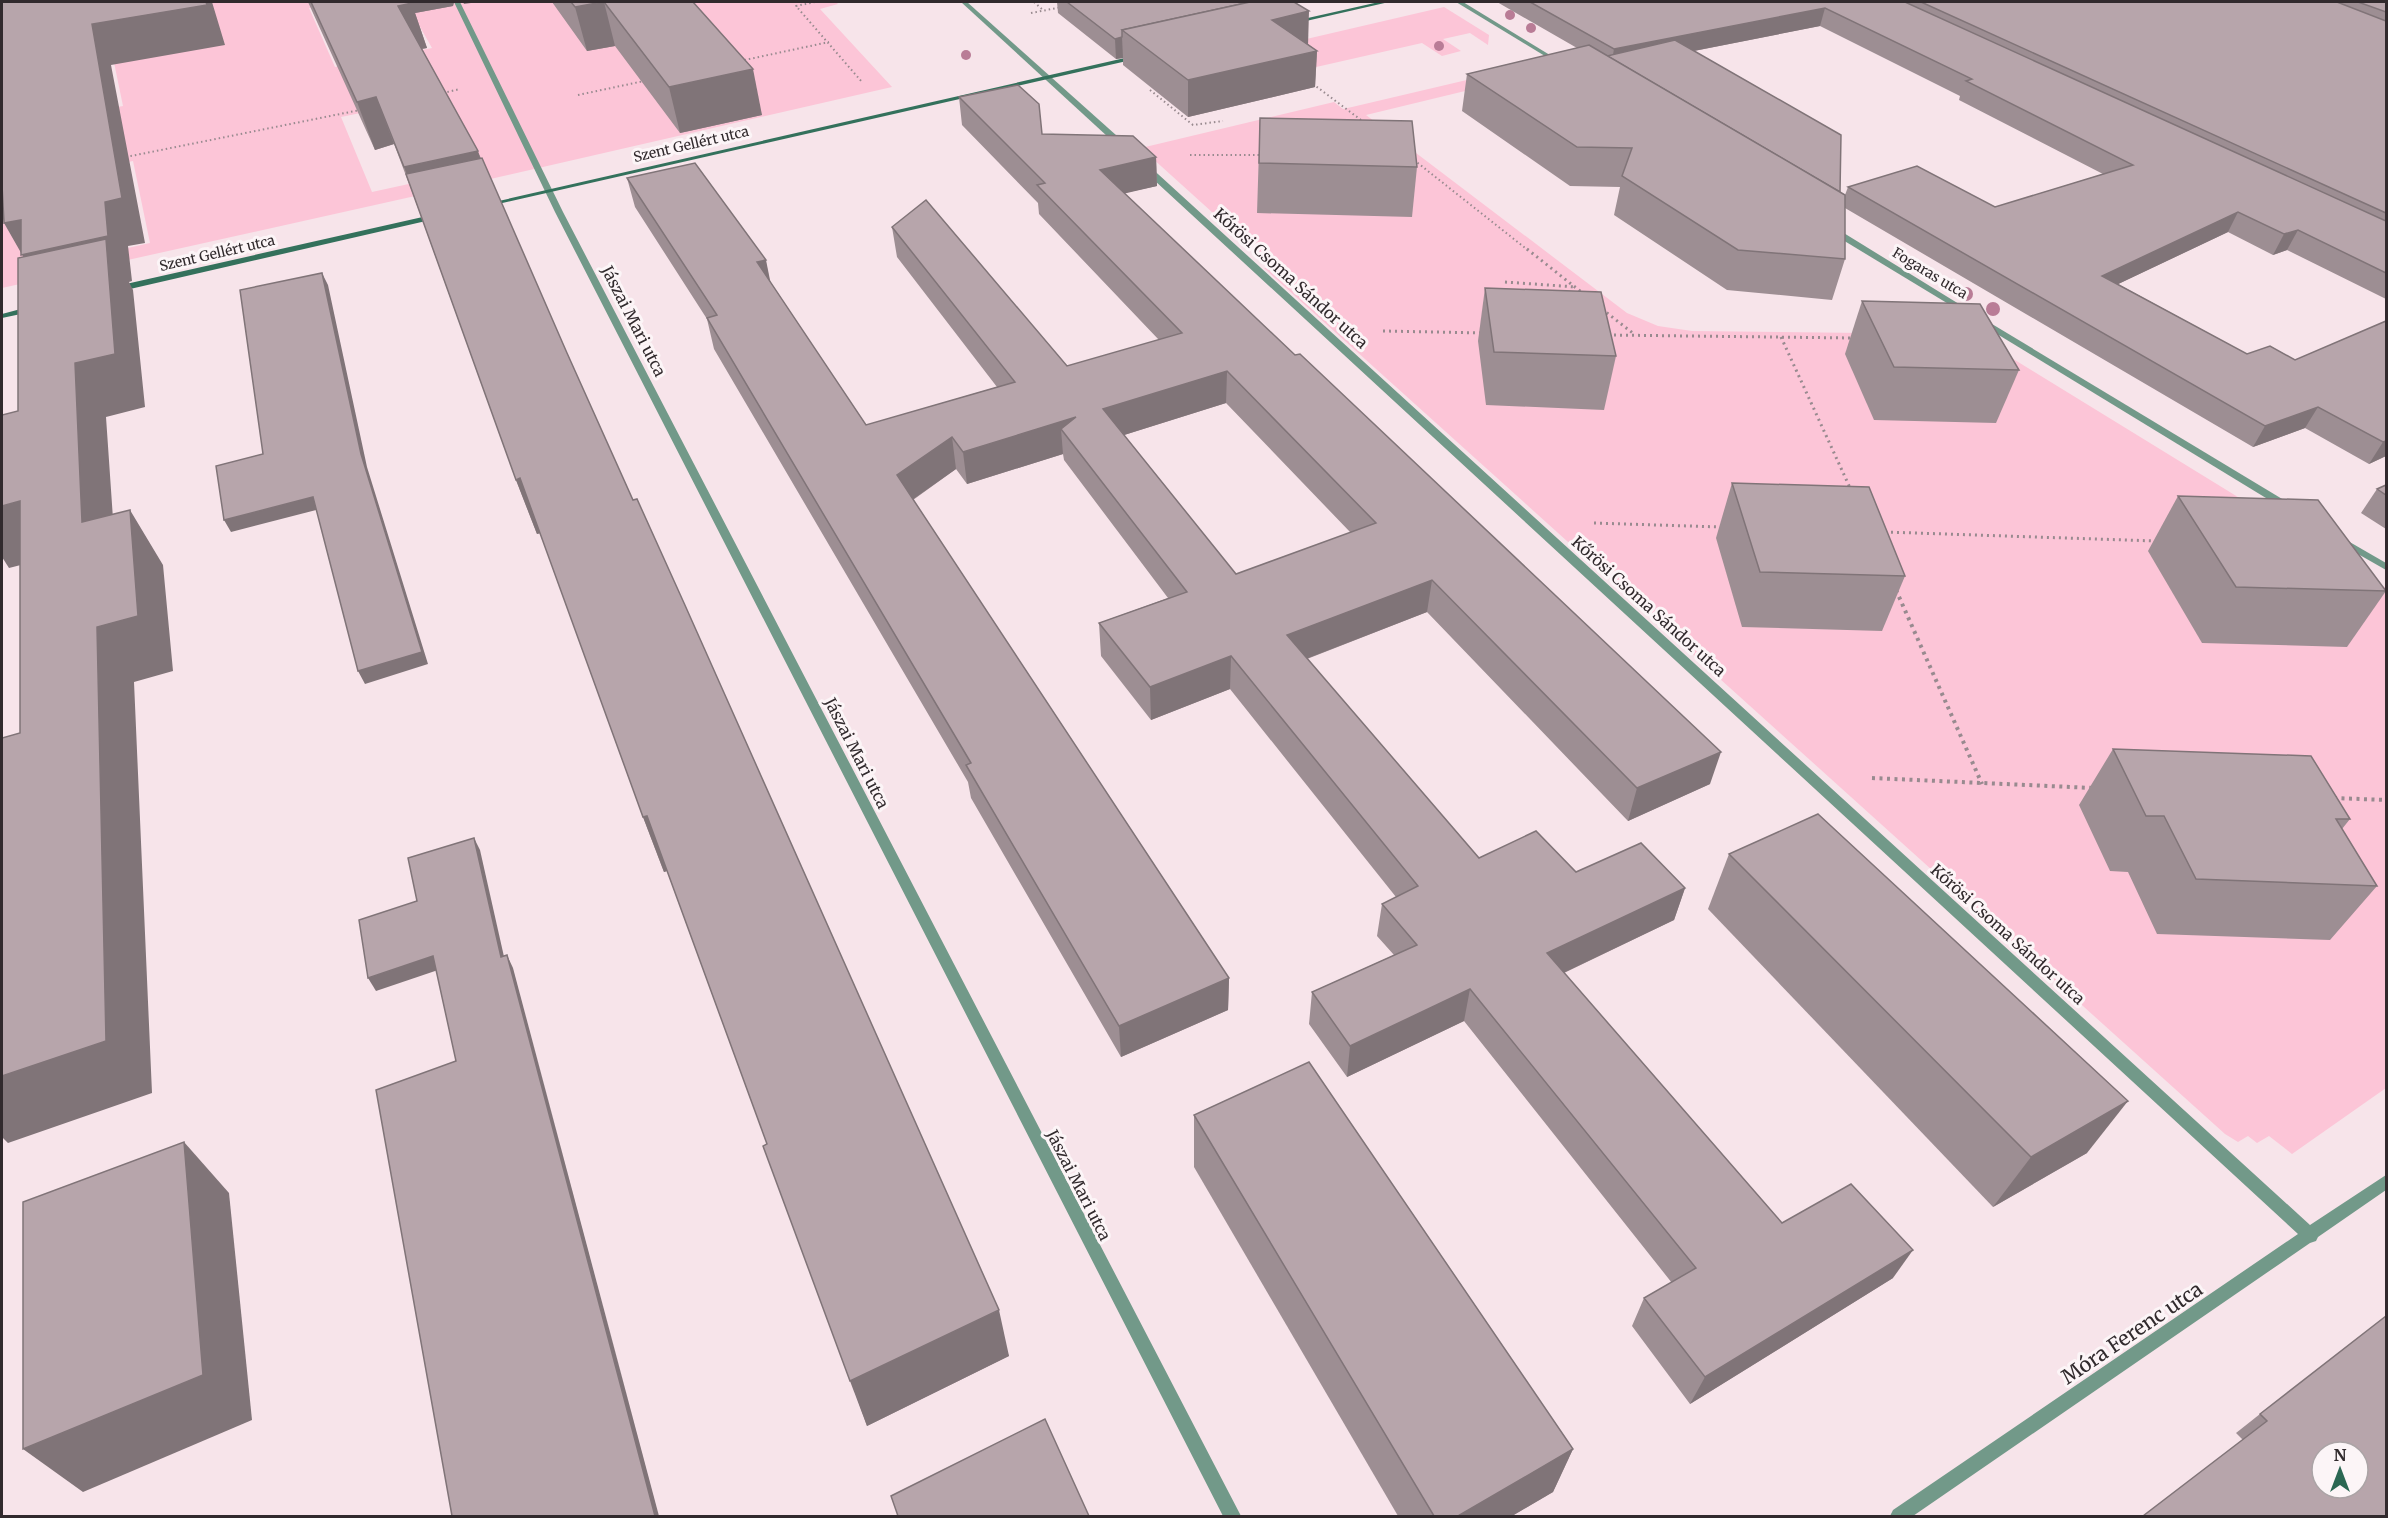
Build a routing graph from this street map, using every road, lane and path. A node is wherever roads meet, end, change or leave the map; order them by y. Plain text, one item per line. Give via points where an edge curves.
1 (458, 2) edge
2 (815, 2) edge
3 (964, 2) edge
4 (1034, 2) edge
5 (1386, 2) edge
6 (1459, 2) edge
7 (1066, 6) dead end
8 (1044, 11) junction
9 (1026, 14) dead end
10 (1282, 25) edge
11 (829, 42) junction
12 (1144, 56) edge
13 (738, 62) edge
14 (1570, 69) edge
15 (1046, 78) junction
16 (646, 81) edge
17 (1311, 82) dead end
18 (863, 84) dead end
19 (468, 88) dead end
20 (1150, 90) edge
21 (436, 94) edge
22 (578, 95) dead end
23 (370, 108) edge
24 (1178, 112) junction
25 (1170, 114) edge
26 (1223, 122) edge
27 (1374, 129) edge
28 (1180, 155) dead end
29 (1272, 156) edge
30 (1409, 157) edge
31 (117, 158) edge
32 (548, 190) junction
33 (478, 206) edge
34 (443, 214) edge
35 (1825, 225) edge
36 (1505, 282) dead end
37 (1576, 287) junction
38 (105, 292) edge
39 (1593, 301) edge
40 (47, 306) edge
41 (1601, 308) edge
42 (2, 316) edge
43 (1379, 331) dead end
44 (1495, 333) edge
45 (1600, 334) edge
46 (1634, 335) junction
47 (1781, 337) junction
48 (1864, 338) edge
49 (1855, 499) edge
50 (2295, 511) edge
51 (1593, 523) dead end
52 (1731, 527) dead end
53 (1882, 532) edge
54 (2335, 536) edge
55 (2166, 541) dead end
56 (2386, 567) edge
57 (1894, 586) edge
58 (1863, 777) dead end
59 (1982, 784) junction
60 (2101, 788) dead end
61 (2327, 797) edge
62 (2386, 800) edge
63 (2386, 1182) edge
64 (2312, 1236) junction
65 (1232, 1516) edge
66 (1899, 1516) edge

1 - 32 street, Jászai Mari utca
2 - 11 path via 796,6
3 - 15 street, Kőrösi Csoma Sándor utca
4 - 8 path
5 - 10 street
6 - 14 street
7 - 8 path
8 - 9 path
11 - 13 path
11 - 18 path
12 - 15 street, Szent Gellért utca
15 - 32 street, Szent Gellért utca
15 - 64 street, Kőrösi Csoma Sándor utca
16 - 22 path
17 - 27 path
19 - 21 path
20 - 24 path
23 - 31 path
24 - 25 path
24 - 26 path via 1193,125
28 - 29 path
30 - 37 path
32 - 33 street, Szent Gellért utca
32 - 65 street, Jászai Mari utca
34 - 38 street, Szent Gellért utca
35 - 50 street, Fogaras utca
36 - 37 path
37 - 39 path
40 - 42 street
41 - 46 path
43 - 44 path
45 - 46 path
46 - 47 path
47 - 48 path
47 - 49 path
51 - 52 path
53 - 55 path
54 - 56 street
57 - 59 path
58 - 59 path
59 - 60 path
61 - 62 path
63 - 64 street, Móra Ferenc utca
64 - 66 street, Móra Ferenc utca

